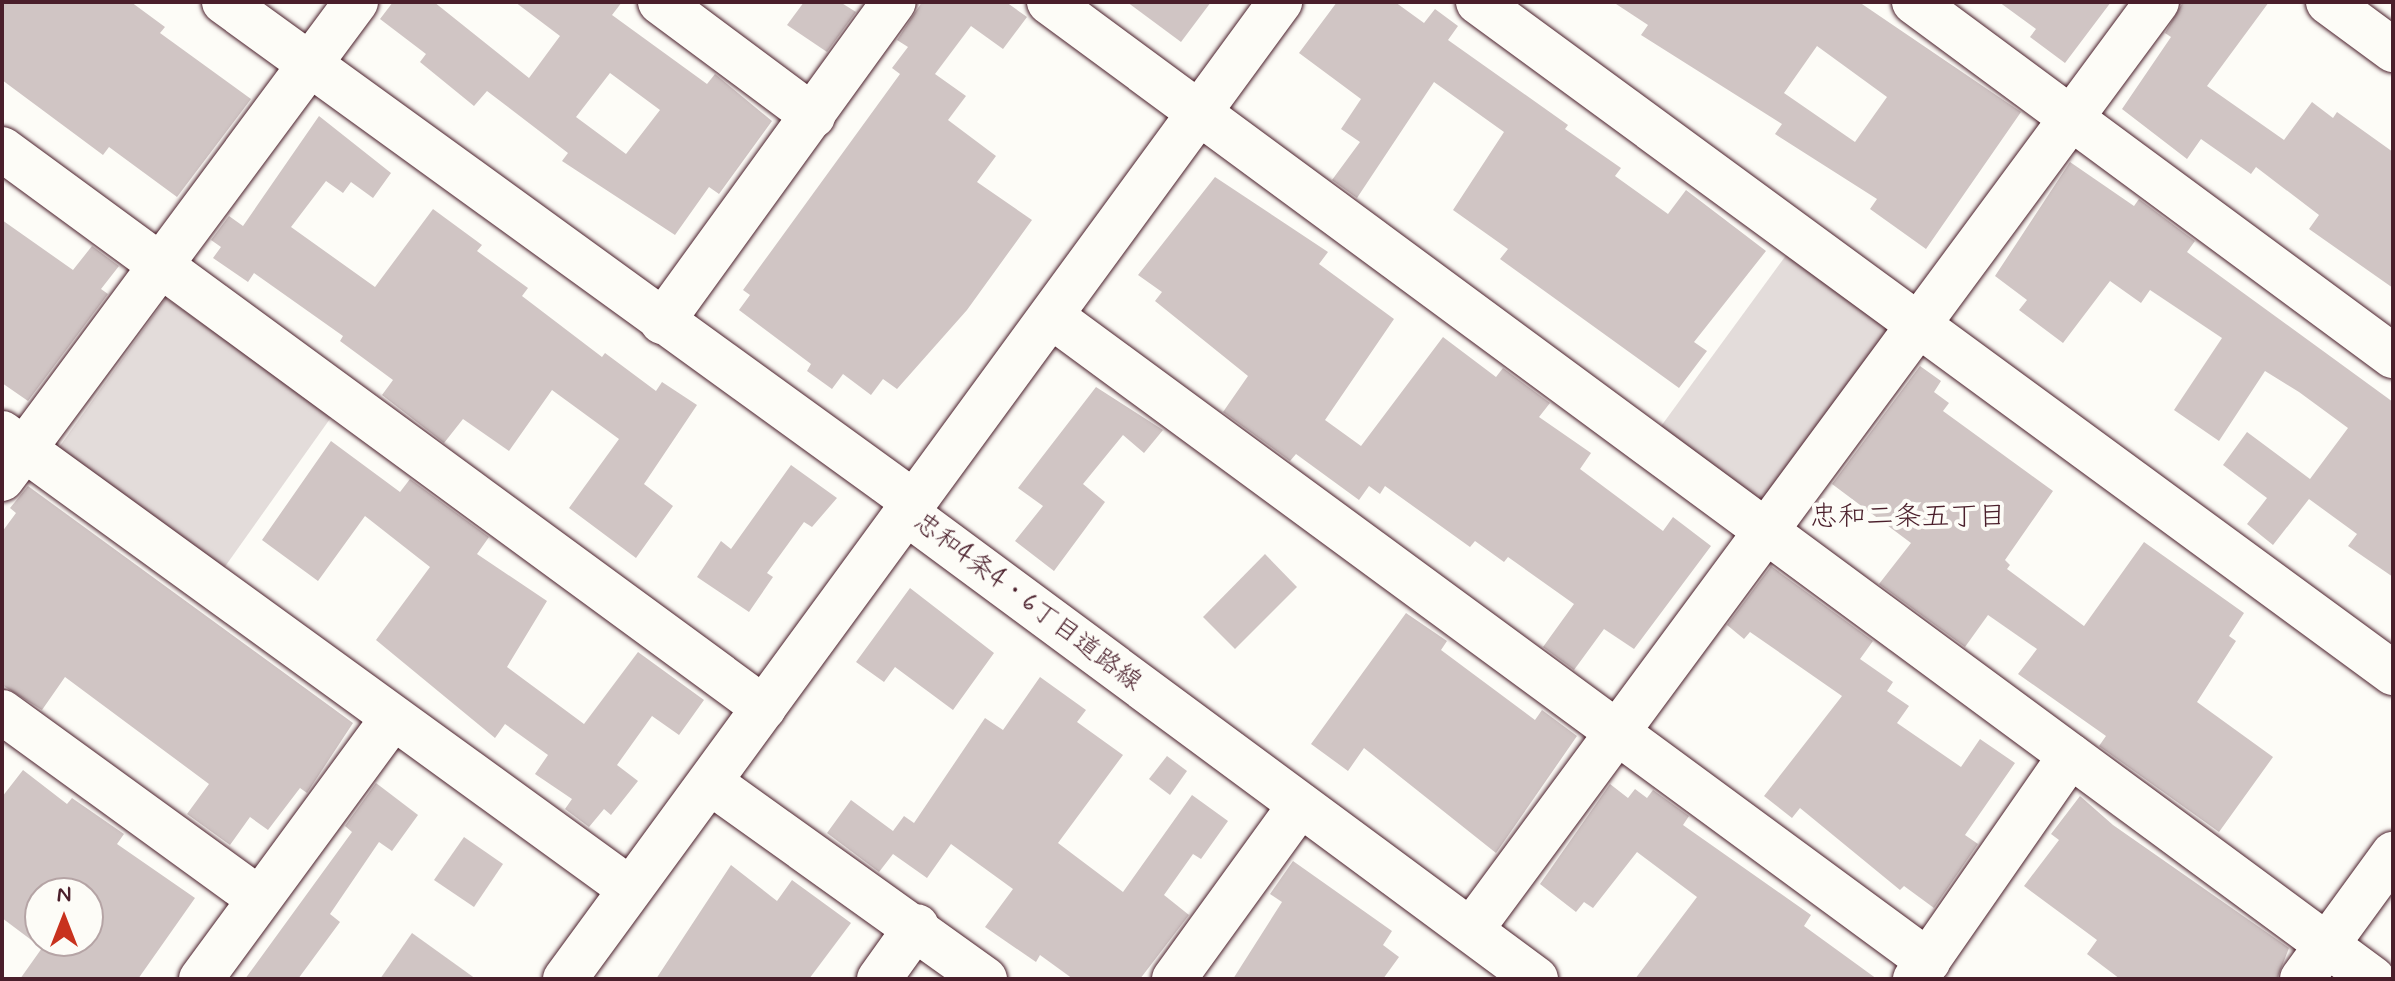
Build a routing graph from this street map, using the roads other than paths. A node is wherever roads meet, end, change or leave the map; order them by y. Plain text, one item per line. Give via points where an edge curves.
1 (224, 2) edge
2 (356, 2) edge
3 (660, 2) edge
4 (894, 2) edge
5 (1049, 2) edge
6 (1280, 2) edge
7 (1478, 2) edge
8 (1914, 2) edge
9 (2157, 2) edge
10 (2328, 2) edge
11 (2393, 50) edge
12 (310, 65) junction
13 (1197, 113) junction
14 (813, 116) junction
15 (2073, 119) junction
16 (2, 149) edge
17 (161, 266) junction
18 (1051, 316) junction
19 (662, 322) junction
20 (1920, 327) junction
21 (2393, 356) edge
22 (9, 454) edge
23 (910, 507) junction
24 (1767, 533) junction
25 (2393, 673) edge
26 (764, 708) junction
27 (2, 712) edge
28 (392, 719) junction
29 (1619, 731) junction
30 (2070, 756) junction
31 (711, 783) junction
32 (1300, 805) junction
33 (2393, 854) edge
34 (630, 889) junction
35 (259, 899) junction
36 (917, 926) junction
37 (1471, 930) junction
38 (2314, 962) edge
39 (1921, 970) edge
40 (201, 979) edge
41 (565, 979) edge
42 (879, 979) edge
43 (985, 979) edge
44 (1174, 979) edge
45 (1536, 979) edge
46 (2373, 979) edge

1 - 12 street
2 - 12 street
3 - 14 street
4 - 14 street
5 - 13 street
6 - 13 street
7 - 20 street
8 - 15 street
9 - 15 street
10 - 11 street
12 - 17 street
12 - 19 street
13 - 18 street
13 - 24 street
14 - 19 street
15 - 20 street
15 - 21 street
16 - 17 street
17 - 22 street
17 - 26 street
18 - 23 street
18 - 29 street
19 - 23 street
20 - 24 street
20 - 25 street
22 - 28 street
23 - 26 street, 忠和4条4・6丁目道路線
23 - 32 street, 忠和4条4・6丁目道路線
24 - 29 street
24 - 30 street
26 - 31 street, 忠和4条4・6丁目道路線
27 - 35 street
28 - 34 street
28 - 35 street
29 - 37 street
29 - 39 street
30 - 38 street
30 - 39 street
31 - 34 street, 忠和4条4・6丁目道路線
31 - 36 street
32 - 37 street, 忠和4条4・6丁目道路線
32 - 44 street
33 - 38 street
34 - 41 street, 忠和4条4・6丁目道路線
35 - 40 street
36 - 42 street
36 - 43 street
37 - 45 street, 忠和4条4・6丁目道路線
38 - 46 street

